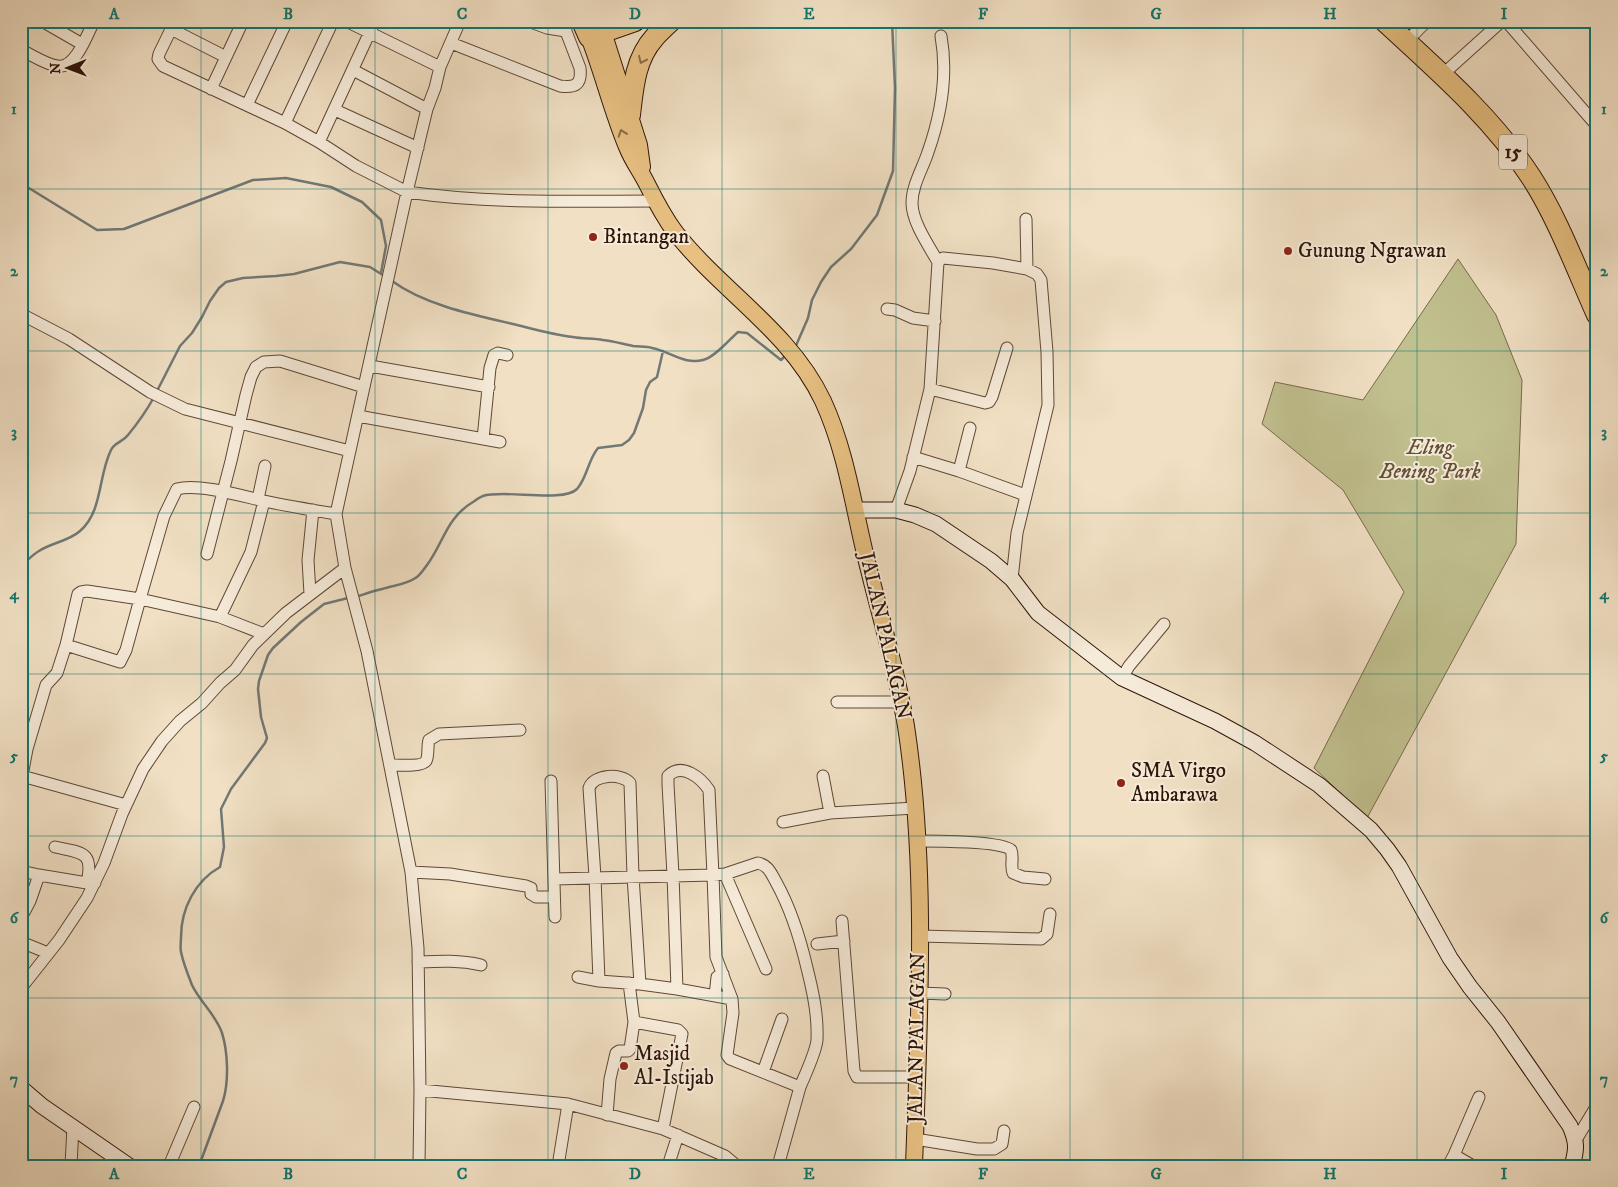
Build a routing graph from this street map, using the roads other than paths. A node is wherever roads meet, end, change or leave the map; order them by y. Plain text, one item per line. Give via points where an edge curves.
1 (42, 21) edge
2 (94, 21) edge
3 (243, 21) edge
4 (287, 21) edge
5 (333, 21) edge
6 (346, 21) edge
7 (375, 21) edge
8 (459, 21) edge
9 (528, 21) edge
10 (635, 21) edge
11 (671, 21) edge
12 (1384, 21) edge
13 (1427, 21) edge
14 (1502, 21) edge
15 (1506, 21) edge
16 (173, 25) edge
17 (585, 26) edge
18 (370, 33) junction
19 (940, 36) dead end
20 (1406, 42) junction
21 (451, 43) junction
22 (82, 44) junction
23 (21, 50) edge
24 (226, 57) junction
25 (440, 67) junction
26 (353, 70) junction
27 (1441, 76) junction
28 (211, 89) junction
29 (247, 105) junction
30 (427, 108) junction
31 (335, 110) junction
32 (630, 115) junction
33 (285, 123) junction
34 (1597, 126) edge
35 (319, 142) junction
36 (418, 148) junction
37 (644, 177) junction
38 (407, 192) junction
39 (656, 200) junction
40 (1026, 219) dead end
41 (938, 262) junction
42 (1027, 269) junction
43 (887, 309) dead end
44 (21, 314) edge
45 (1597, 315) edge
46 (935, 321) junction
47 (1007, 348) dead end
48 (506, 355) dead end
49 (370, 366) junction
50 (364, 387) junction
51 (489, 387) junction
52 (930, 389) junction
53 (358, 416) junction
54 (239, 423) junction
55 (970, 428) dead end
56 (483, 439) junction
57 (500, 442) dead end
58 (350, 451) junction
59 (913, 458) junction
60 (265, 466) dead end
61 (960, 470) junction
62 (223, 491) junction
63 (1025, 495) junction
64 (261, 500) junction
65 (313, 510) junction
66 (856, 510) junction
67 (896, 510) junction
68 (336, 514) junction
69 (207, 554) dead end
70 (345, 568) junction
71 (1012, 579) junction
72 (310, 594) junction
73 (140, 599) junction
74 (220, 617) junction
75 (1164, 624) dead end
76 (264, 634) junction
77 (66, 645) junction
78 (1122, 678) junction
79 (837, 702) dead end
80 (902, 702) junction
81 (520, 730) dead end
82 (23, 759) edge
83 (390, 765) junction
84 (22, 776) edge
85 (823, 776) dead end
86 (21, 781) edge
87 (551, 781) dead end
88 (126, 805) junction
89 (915, 808) junction
90 (830, 813) junction
91 (783, 822) dead end
92 (918, 841) junction
93 (55, 847) dead end
94 (21, 871) edge
95 (411, 872) junction
96 (39, 875) junction
97 (719, 875) junction
98 (633, 876) junction
99 (673, 876) junction
100 (595, 877) junction
101 (554, 879) junction
102 (1045, 879) dead end
103 (91, 883) junction
104 (554, 897) junction
105 (725, 905) junction
106 (1050, 914) dead end
107 (555, 916) dead end
108 (21, 918) edge
109 (842, 921) dead end
110 (920, 936) junction
111 (844, 941) junction
112 (21, 942) edge
113 (817, 944) dead end
114 (48, 953) junction
115 (418, 962) junction
116 (481, 964) dead end
117 (766, 968) dead end
118 (722, 974) junction
119 (578, 977) dead end
120 (599, 981) junction
121 (635, 984) junction
122 (21, 988) edge
123 (677, 989) junction
124 (919, 993) junction
125 (945, 994) dead end
126 (715, 996) junction
127 (732, 999) junction
128 (782, 1019) dead end
129 (634, 1022) junction
130 (763, 1072) junction
131 (916, 1077) junction
132 (800, 1087) junction
133 (21, 1088) edge
134 (420, 1090) junction
135 (1479, 1097) dead end
136 (568, 1104) junction
137 (1597, 1106) edge
138 (194, 1107) dead end
139 (606, 1115) junction
140 (73, 1126) junction
141 (663, 1129) junction
142 (1004, 1132) dead end
143 (678, 1135) junction
144 (915, 1139) junction
145 (1576, 1140) junction
146 (1451, 1161) edge
147 (70, 1165) edge
148 (129, 1166) edge
149 (170, 1166) edge
150 (419, 1166) edge
151 (558, 1166) edge
152 (668, 1166) edge
153 (737, 1166) edge
154 (778, 1166) edge
155 (914, 1166) edge
156 (1473, 1166) edge
157 (1572, 1166) edge

1 - 22 street
2 - 22 street
3 - 24 street
4 - 29 street
5 - 33 street
6 - 18 street
7 - 18 street
8 - 21 street
9 - 17 street via 547,28
10 - 17 highway
11 -> 32 highway via 652,39 639,62
12 - 20 highway, 15
13 - 20 street
14 - 27 street
15 - 34 street
16 - 24 street
16 - 28 street via 159,54 160,62
17 - 21 street via 581,76 579,82 568,87
17 - 32 main road, JALAN PALAGAN
37 -> 17 main road, JALAN PALAGAN via 628,149
18 - 25 street
18 - 26 street
19 - 41 street via 944,63 942,100 912,203 918,226
20 - 27 highway, 15
21 - 25 street
22 - 23 street via 73,61 61,67
24 - 28 street
25 - 30 street
26 - 30 street
26 - 31 street
27 - 45 highway, 15 via 1476,109 1531,177
28 - 29 street
29 - 33 street
30 - 36 street
31 - 35 street
31 - 36 street
32 - 37 main road, JALAN PALAGAN
33 - 35 street
35 - 38 street via 356,166
36 - 38 street
37 - 39 main road, JALAN PALAGAN
38 - 39 street via 502,200
38 - 49 street
39 - 66 main road, JALAN PALAGAN via 673,230 699,260 784,342 802,365 822,400 838,439
40 - 42 street
41 - 42 street via 943,258
41 - 46 street
42 - 63 street via 1041,280 1048,406
43 - 46 street
44 - 54 street via 155,395 185,410
46 - 52 street
47 - 52 street via 989,402
48 - 51 street via 494,355
49 - 50 street
49 - 51 street
50 - 53 street
50 - 54 street via 280,361 264,362 256,367 251,377
51 - 56 street
52 - 59 street
53 - 56 street
53 - 58 street
54 - 58 street
54 - 62 street
55 - 61 street
56 - 57 street
58 - 68 street
59 - 61 street
59 - 67 street
60 - 64 street
61 - 63 street
62 - 64 street
62 - 69 street
62 - 73 street via 177,488 164,516
63 - 71 street
64 - 65 street
64 - 74 street via 251,552
65 - 68 street
65 - 72 street via 308,560
66 - 67 street
66 - 80 main road, JALAN PALAGAN
67 - 71 street via 936,524
68 - 70 street
70 - 72 street
70 - 83 street via 367,652
71 - 78 street via 1038,613
72 - 76 street
73 - 74 street
73 - 77 street via 81,592
73 - 77 street via 120,662
74 - 76 street
75 - 78 street
76 - 88 street via 235,670 162,741 143,769
77 - 82 street via 57,673 46,686
78 - 145 street via 1255,743 1319,785 1371,830 1399,866 1450,958 1570,1126
79 - 80 street
80 - 89 main road, JALAN PALAGAN
81 - 83 street via 439,734 429,740 424,763
82 - 84 street
83 - 95 street
84 - 86 street
84 - 88 street
85 - 90 street
87 - 101 street
88 - 103 street via 104,863
89 - 90 street
89 - 92 main road, JALAN PALAGAN
90 - 91 street
92 - 102 street via 1006,846 1012,852 1013,873
92 - 110 main road, JALAN PALAGAN
93 - 103 street via 85,856
94 - 96 street
95 - 104 street via 450,874 528,886 533,896
95 - 115 street
96 - 103 street
96 - 108 street
97 - 99 street
97 - 99 street via 709,790 698,777 676,771 668,776
97 - 105 street
97 - 105 street
97 - 132 street via 763,864 782,892 793,918 802,944 817,1018 817,1042
98 - 99 street
98 - 100 street
98 - 100 street via 630,783 626,778 615,776 590,783
98 - 121 street
99 - 123 street
100 - 101 street
100 - 120 street
101 - 104 street
103 - 114 street via 87,898
104 - 107 street
105 - 117 street
105 - 118 street via 716,957
106 - 110 street via 1046,934 1040,939
109 - 111 street
110 - 124 main road, JALAN PALAGAN
111 - 113 street
111 - 131 street via 857,1077
112 - 114 street
114 - 122 street
115 - 116 street
115 - 134 street
118 - 126 street via 717,978
118 - 127 street
119 - 120 street
120 - 121 street
121 - 123 street
121 - 129 street
123 - 126 street
124 - 125 street
124 - 131 main road, JALAN PALAGAN
126 - 127 street
127 - 130 street via 727,1055
128 - 130 street
129 - 139 street via 629,1051 616,1053
129 - 141 street via 678,1030 682,1034
130 - 132 street
131 - 144 main road, JALAN PALAGAN
132 - 154 street
133 - 140 street
134 - 136 street
134 - 150 street
135 - 146 street
136 - 139 street
136 - 151 street
137 - 145 street
138 - 149 street
139 - 141 street
140 - 147 street
140 - 148 street
141 - 143 street
142 - 144 street via 1002,1144 994,1149
143 - 152 street
143 - 153 street via 725,1156
144 - 155 main road, JALAN PALAGAN
145 - 157 street
146 - 156 street

